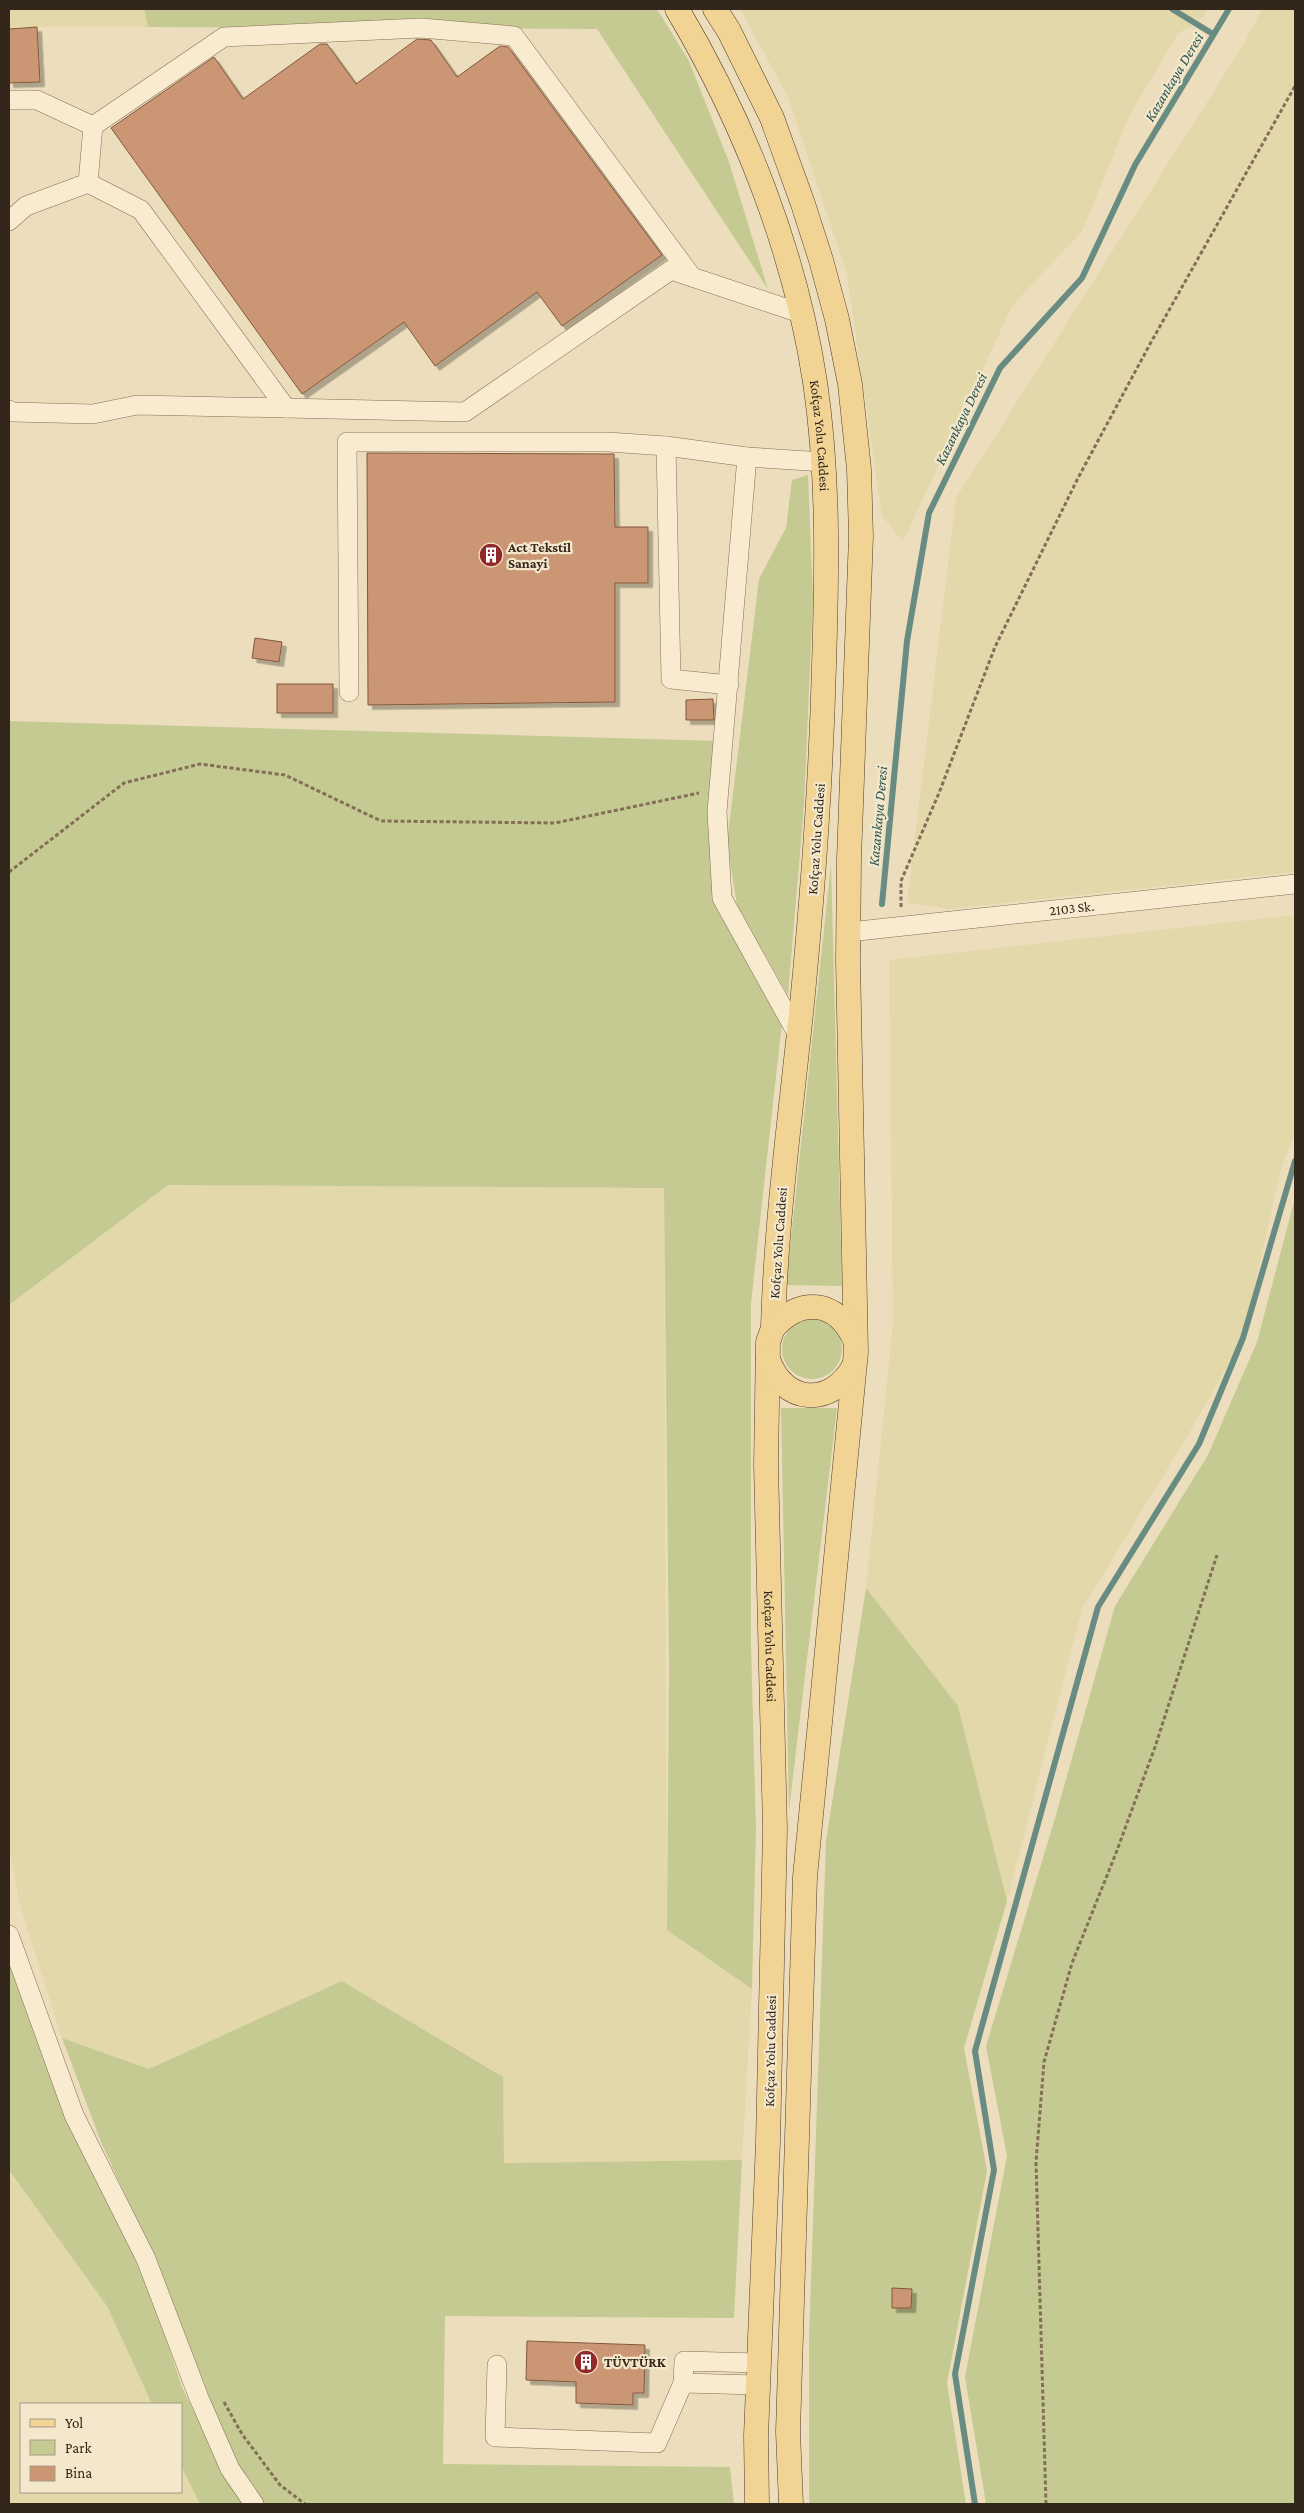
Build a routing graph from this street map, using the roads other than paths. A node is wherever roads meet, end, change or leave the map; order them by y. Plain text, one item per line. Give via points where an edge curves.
1 (677, 9) edge
2 (715, 9) edge
3 (9, 100) edge
4 (93, 126) junction
5 (88, 183) junction
6 (9, 221) edge
7 (692, 277) junction
8 (800, 313) junction
9 (286, 408) junction
10 (9, 410) edge
11 (666, 446) junction
12 (747, 457) junction
13 (824, 462) junction
14 (729, 685) junction
15 (349, 692) dead end
16 (1295, 884) edge
17 (848, 932) junction
18 (798, 1037) junction
19 (773, 1328) junction
20 (854, 1338) junction
21 (767, 1357) junction
22 (854, 1366) junction
23 (9, 1935) edge
24 (497, 2365) dead end
25 (758, 2374) junction
26 (254, 2504) edge
27 (757, 2504) edge
28 (791, 2504) edge

1 - 8 main road, Kofçaz Yolu Caddesi via 728,106 757,171 775,220
2 - 17 main road via 772,118 800,195 837,319 850,384 861,536
3 - 4 street via 37,100
4 - 5 street
4 - 7 street via 224,37 421,28 514,36
5 - 6 street via 26,206
5 - 9 street via 141,210
7 - 8 street
7 - 9 street via 671,270 466,412
8 - 13 main road, Kofçaz Yolu Caddesi via 814,379
9 - 10 street via 137,405 93,414
11 - 12 street
11 - 14 street via 671,679
11 - 15 street via 608,442 347,442
12 - 13 street
12 - 14 street
13 - 18 main road, Kofçaz Yolu Caddesi via 826,588 819,810
14 - 18 street via 717,812 722,898
16 - 17 street, 2103 Sk.
17 - 20 main road
18 - 19 main road, Kofçaz Yolu Caddesi via 782,1191
19 - 20 main road via 783,1316 812,1306 838,1315
19 - 21 main road, Kofçaz Yolu Caddesi
20 - 22 main road
21 - 22 main road via 772,1372 782,1384 794,1392 810,1396 836,1388
21 - 25 main road, Kofçaz Yolu Caddesi via 769,1657 775,1829 768,2142
22 - 28 main road via 854,1392 804,1877 788,2432
23 - 26 street via 74,2115 146,2259 230,2469
24 - 25 street via 495,2437 657,2443 683,2383 684,2361
25 - 27 main road, Kofçaz Yolu Caddesi

